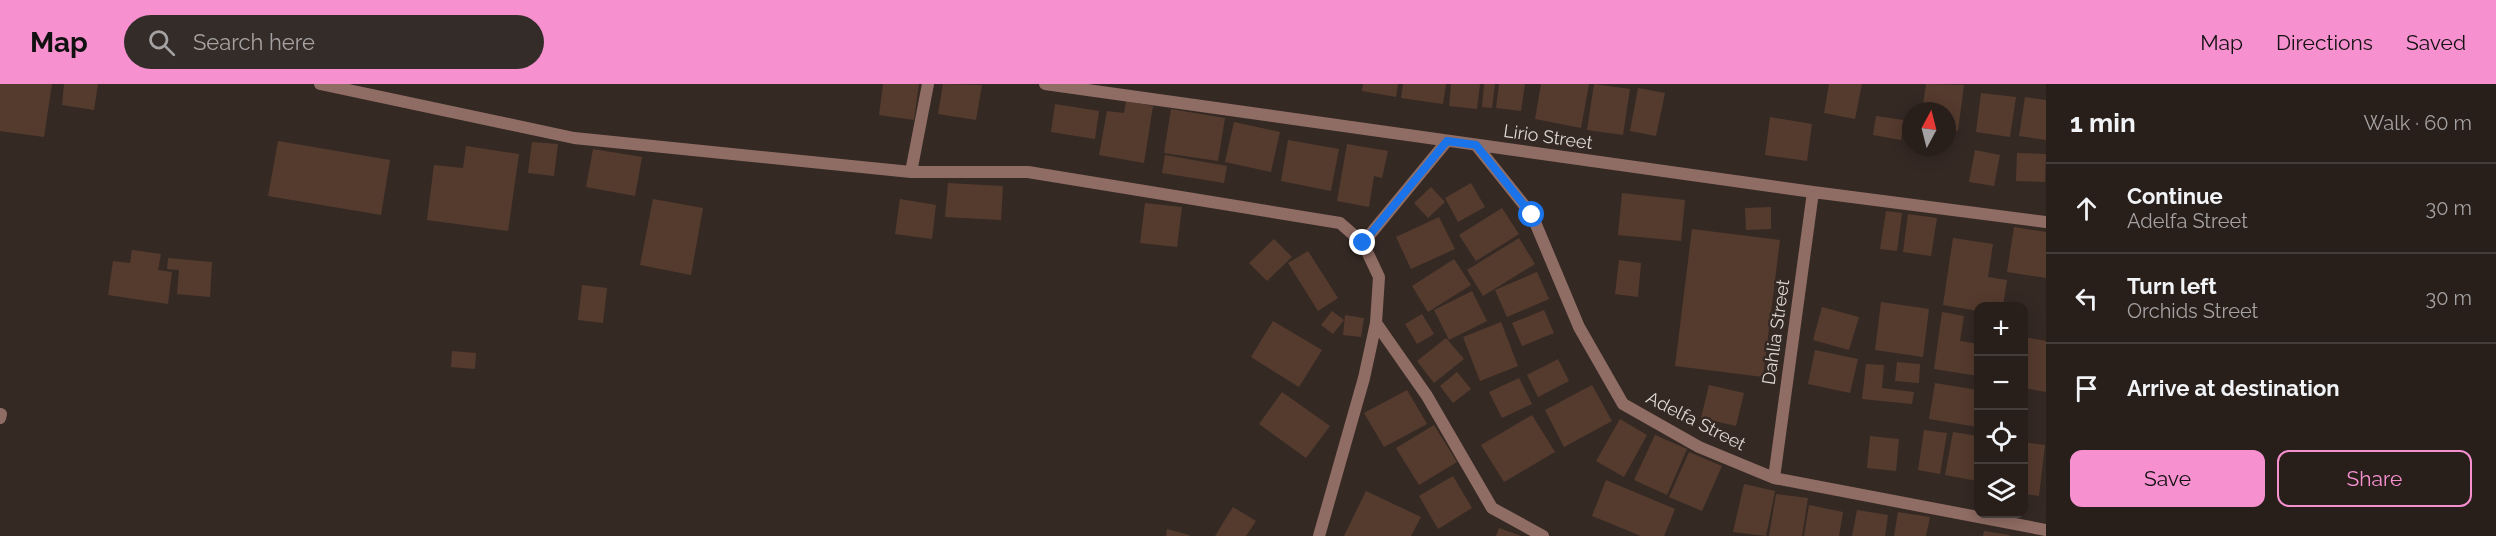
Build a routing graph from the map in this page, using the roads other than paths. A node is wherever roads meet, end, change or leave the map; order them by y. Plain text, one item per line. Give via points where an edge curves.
1 (320, 84) edge
2 (928, 84) edge
3 (1045, 84) edge
4 (1447, 141) junction
5 (1476, 145) junction
6 (911, 172) junction
7 (1813, 192) junction
8 (2046, 222) edge
9 (1363, 243) junction
10 (1376, 323) junction
11 (1774, 478) junction
12 (2041, 532) edge
13 (1319, 536) edge
14 (1543, 536) edge

1 - 6 street via 574,138
2 - 6 street
3 - 4 street, Lirio Street
4 - 5 street, Lirio Street
4 - 9 street
5 - 7 street, Lirio Street
5 - 11 street, Adelfa Street via 1532,215 1579,327 1623,405 1700,447
6 - 9 street via 1028,172 1340,223
7 - 8 street, Lirio Street
7 - 11 street, Dahlia Street
9 - 10 street via 1379,277
10 - 13 street
10 - 14 street via 1426,396 1492,508
11 - 12 street, Adelfa Street

